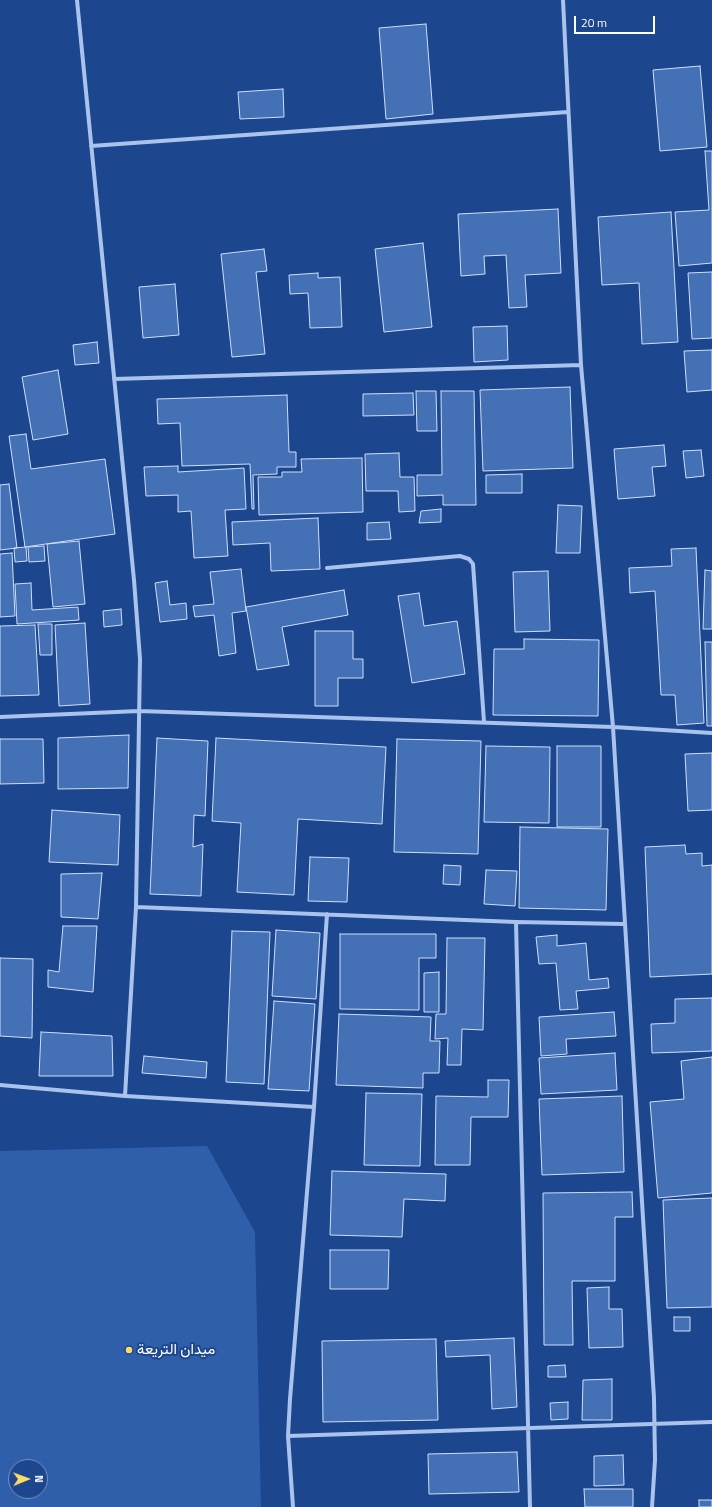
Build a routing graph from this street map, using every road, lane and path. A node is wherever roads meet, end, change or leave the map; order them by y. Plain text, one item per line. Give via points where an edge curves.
1 (77, 0) edge
2 (563, 0) edge
3 (568, 112) junction
4 (91, 146) junction
5 (582, 365) junction
6 (114, 379) junction
7 (326, 568) dead end
8 (139, 711) junction
9 (0, 717) edge
10 (484, 722) junction
11 (613, 727) junction
12 (712, 733) edge
13 (136, 907) junction
14 (327, 914) junction
15 (516, 922) junction
16 (624, 924) junction
17 (0, 1085) edge
18 (125, 1096) junction
19 (314, 1107) junction
20 (712, 1422) edge
21 (655, 1423) junction
22 (530, 1429) junction
23 (288, 1436) junction
24 (293, 1507) edge
25 (530, 1507) edge
26 (652, 1507) edge

1 - 4 street
2 - 3 street
3 - 4 street
3 - 5 street
4 - 6 street
5 - 6 street
5 - 11 street
6 - 8 street via 140,659
7 - 10 street via 460,556 469,559 473,564
8 - 9 street
8 - 10 street
8 - 13 street
10 - 11 street
11 - 12 street
11 - 16 street
13 - 14 street
13 - 18 street
14 - 15 street
14 - 19 street
15 - 16 street
15 - 22 street
16 - 21 street
17 - 18 street
18 - 19 street
19 - 23 street
20 - 21 street
21 - 22 street
21 - 26 street
22 - 23 street
22 - 25 street
23 - 24 street

